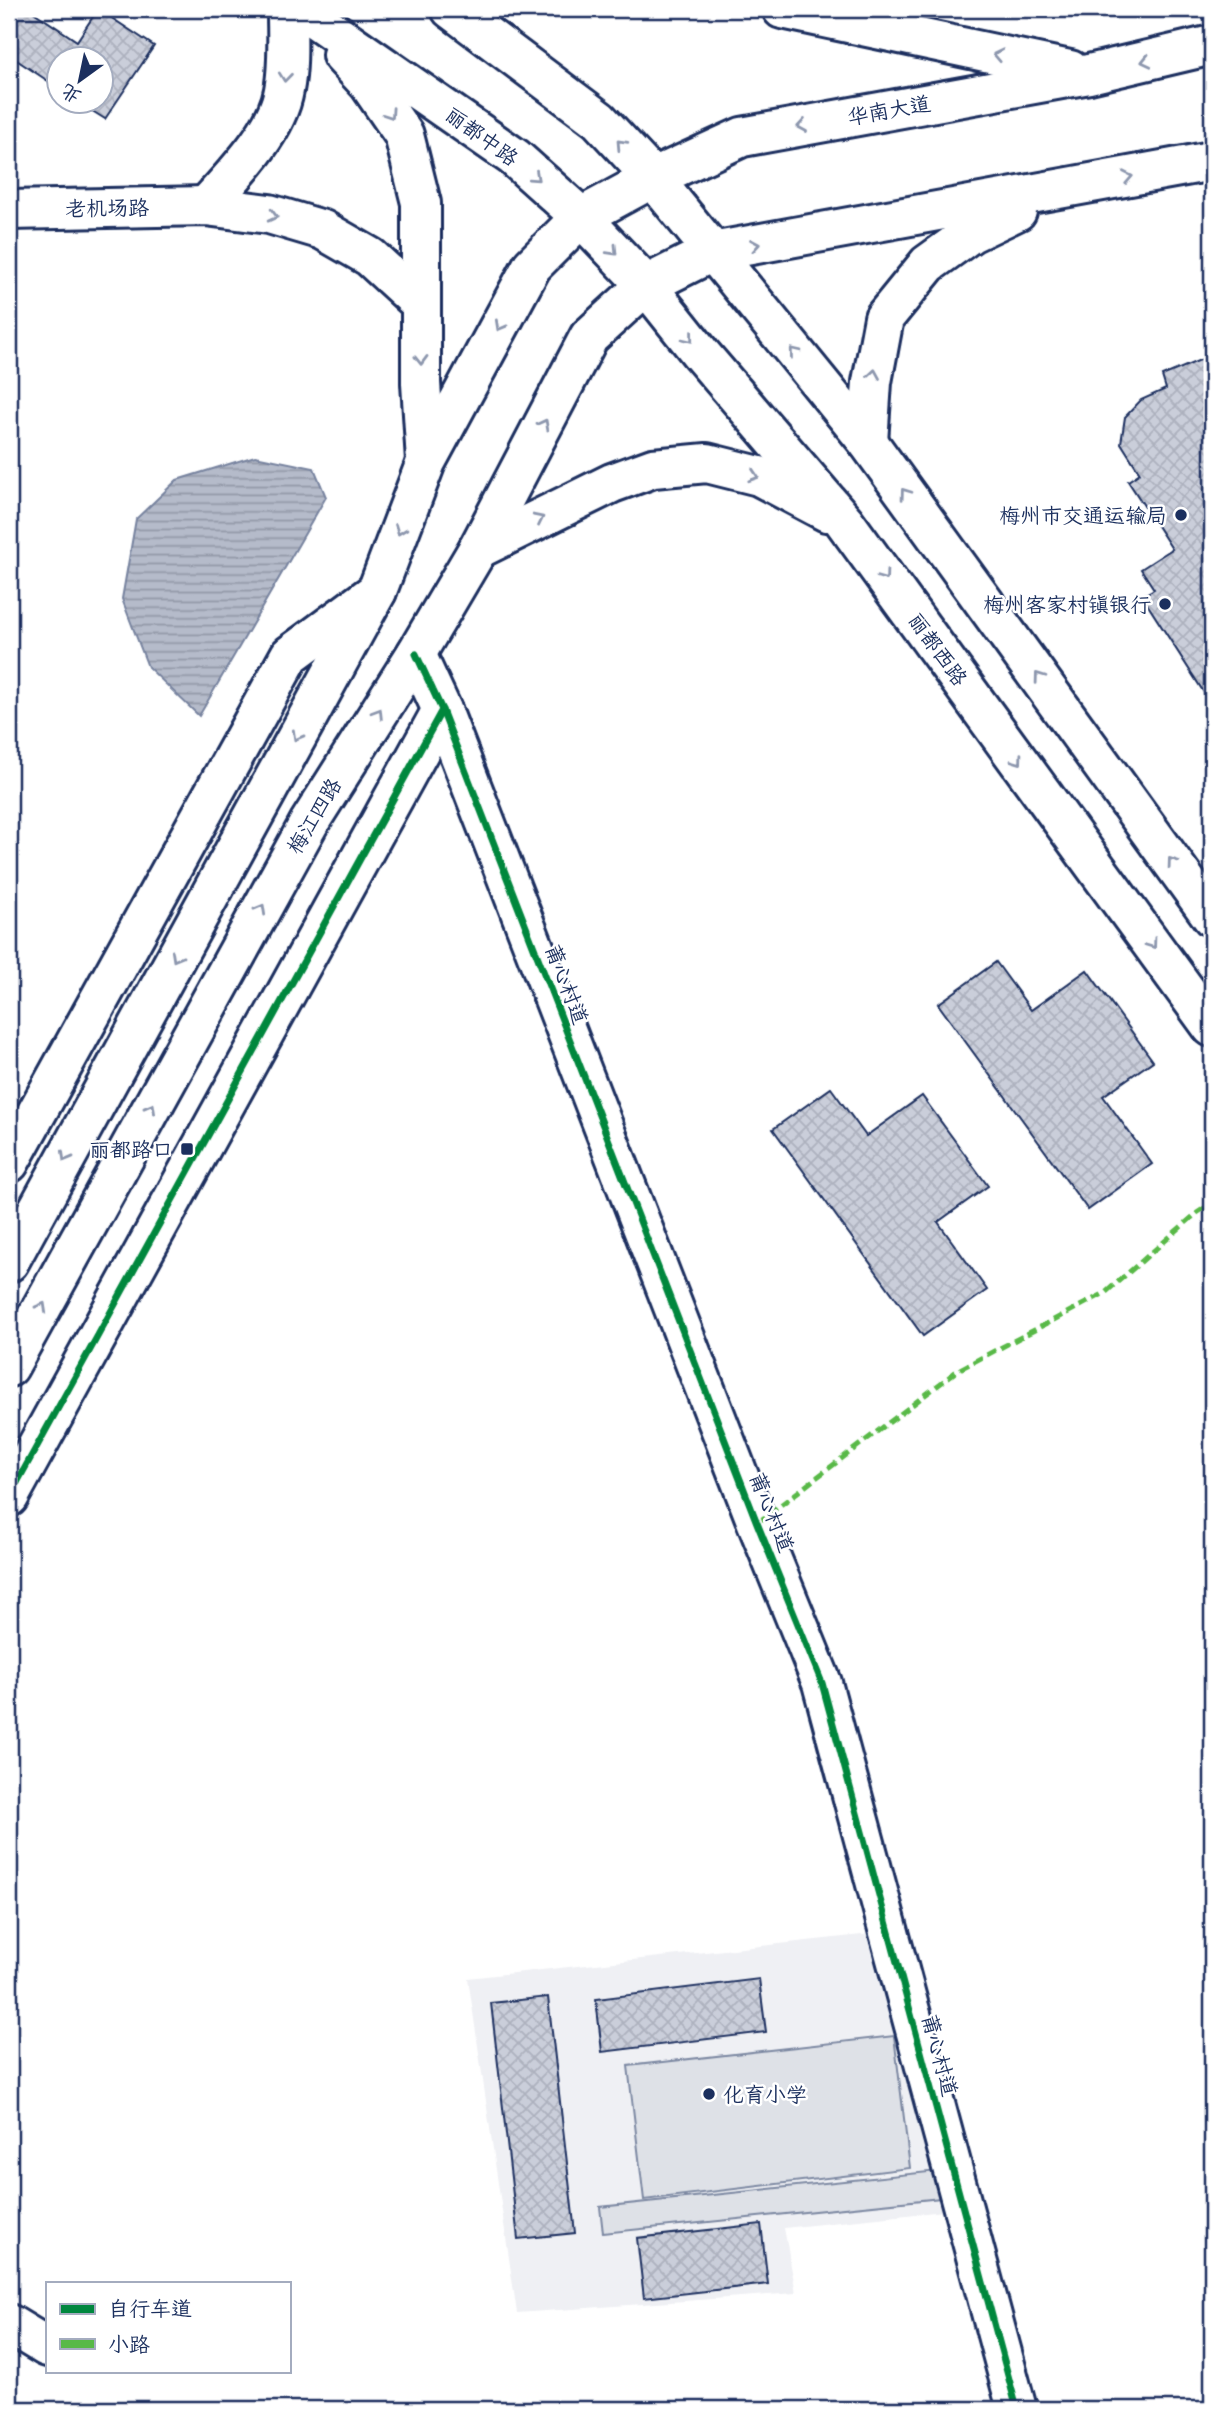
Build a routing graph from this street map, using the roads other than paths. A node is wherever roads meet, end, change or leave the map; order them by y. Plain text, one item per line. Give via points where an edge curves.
1 (287, 9) edge
2 (299, 9) edge
3 (451, 9) edge
4 (782, 9) edge
5 (1212, 45) edge
6 (1089, 74) junction
7 (1212, 161) edge
8 (653, 178) junction
9 (1061, 190) junction
10 (206, 206) junction
11 (9, 210) edge
12 (580, 218) junction
13 (712, 252) junction
14 (646, 285) junction
15 (420, 303) junction
16 (868, 442) junction
17 (426, 462) junction
18 (844, 521) junction
19 (478, 549) junction
20 (377, 591) junction
21 (416, 654) junction
22 (442, 710) junction
23 (1212, 917) edge
24 (1212, 1027) edge
25 (9, 1163) edge
26 (9, 1262) edge
27 (9, 1367) edge
28 (9, 1497) edge
29 (9, 2324) edge
30 (46, 2346) edge
31 (1017, 2409) edge

1 -> 10 main road via 284,93 252,155
2 -> 12 main road, 丽都中路 via 514,157
2 -> 15 main road via 369,84 404,135 421,203
8 -> 3 main road via 599,120
6 -> 4 main road
5 -> 6 main road, 华南大道
6 -> 8 main road, 华南大道 via 742,137
9 -> 7 main road
8 - 12 main road, 华南大道
8 - 13 main road
13 -> 9 main road
16 -> 9 main road via 872,382 884,318 928,264 971,233
10 - 11 main road, 老机场路
10 -> 15 main road, 老机场路 via 269,214 323,230 370,257
12 -> 14 main road, 丽都中路
12 -> 17 main road via 532,266
13 - 14 main road
16 -> 13 main road
14 -> 18 main road, 丽都西路
19 -> 14 main road, 梅江四路 via 589,337
15 -> 17 main road
23 -> 16 main road
17 -> 20 main road
19 -> 18 main road via 612,483 653,468 707,463 759,476
18 -> 24 main road, 丽都西路
19 - 21 main road, 梅江四路
20 - 25 main road via 290,655
20 -> 26 main road
21 - 22 main road, 莆心村道
27 -> 21 main road, 梅江四路 via 309,822
22 - 28 main road
22 - 31 main road, 莆心村道 via 822,1683
29 - 30 main road

